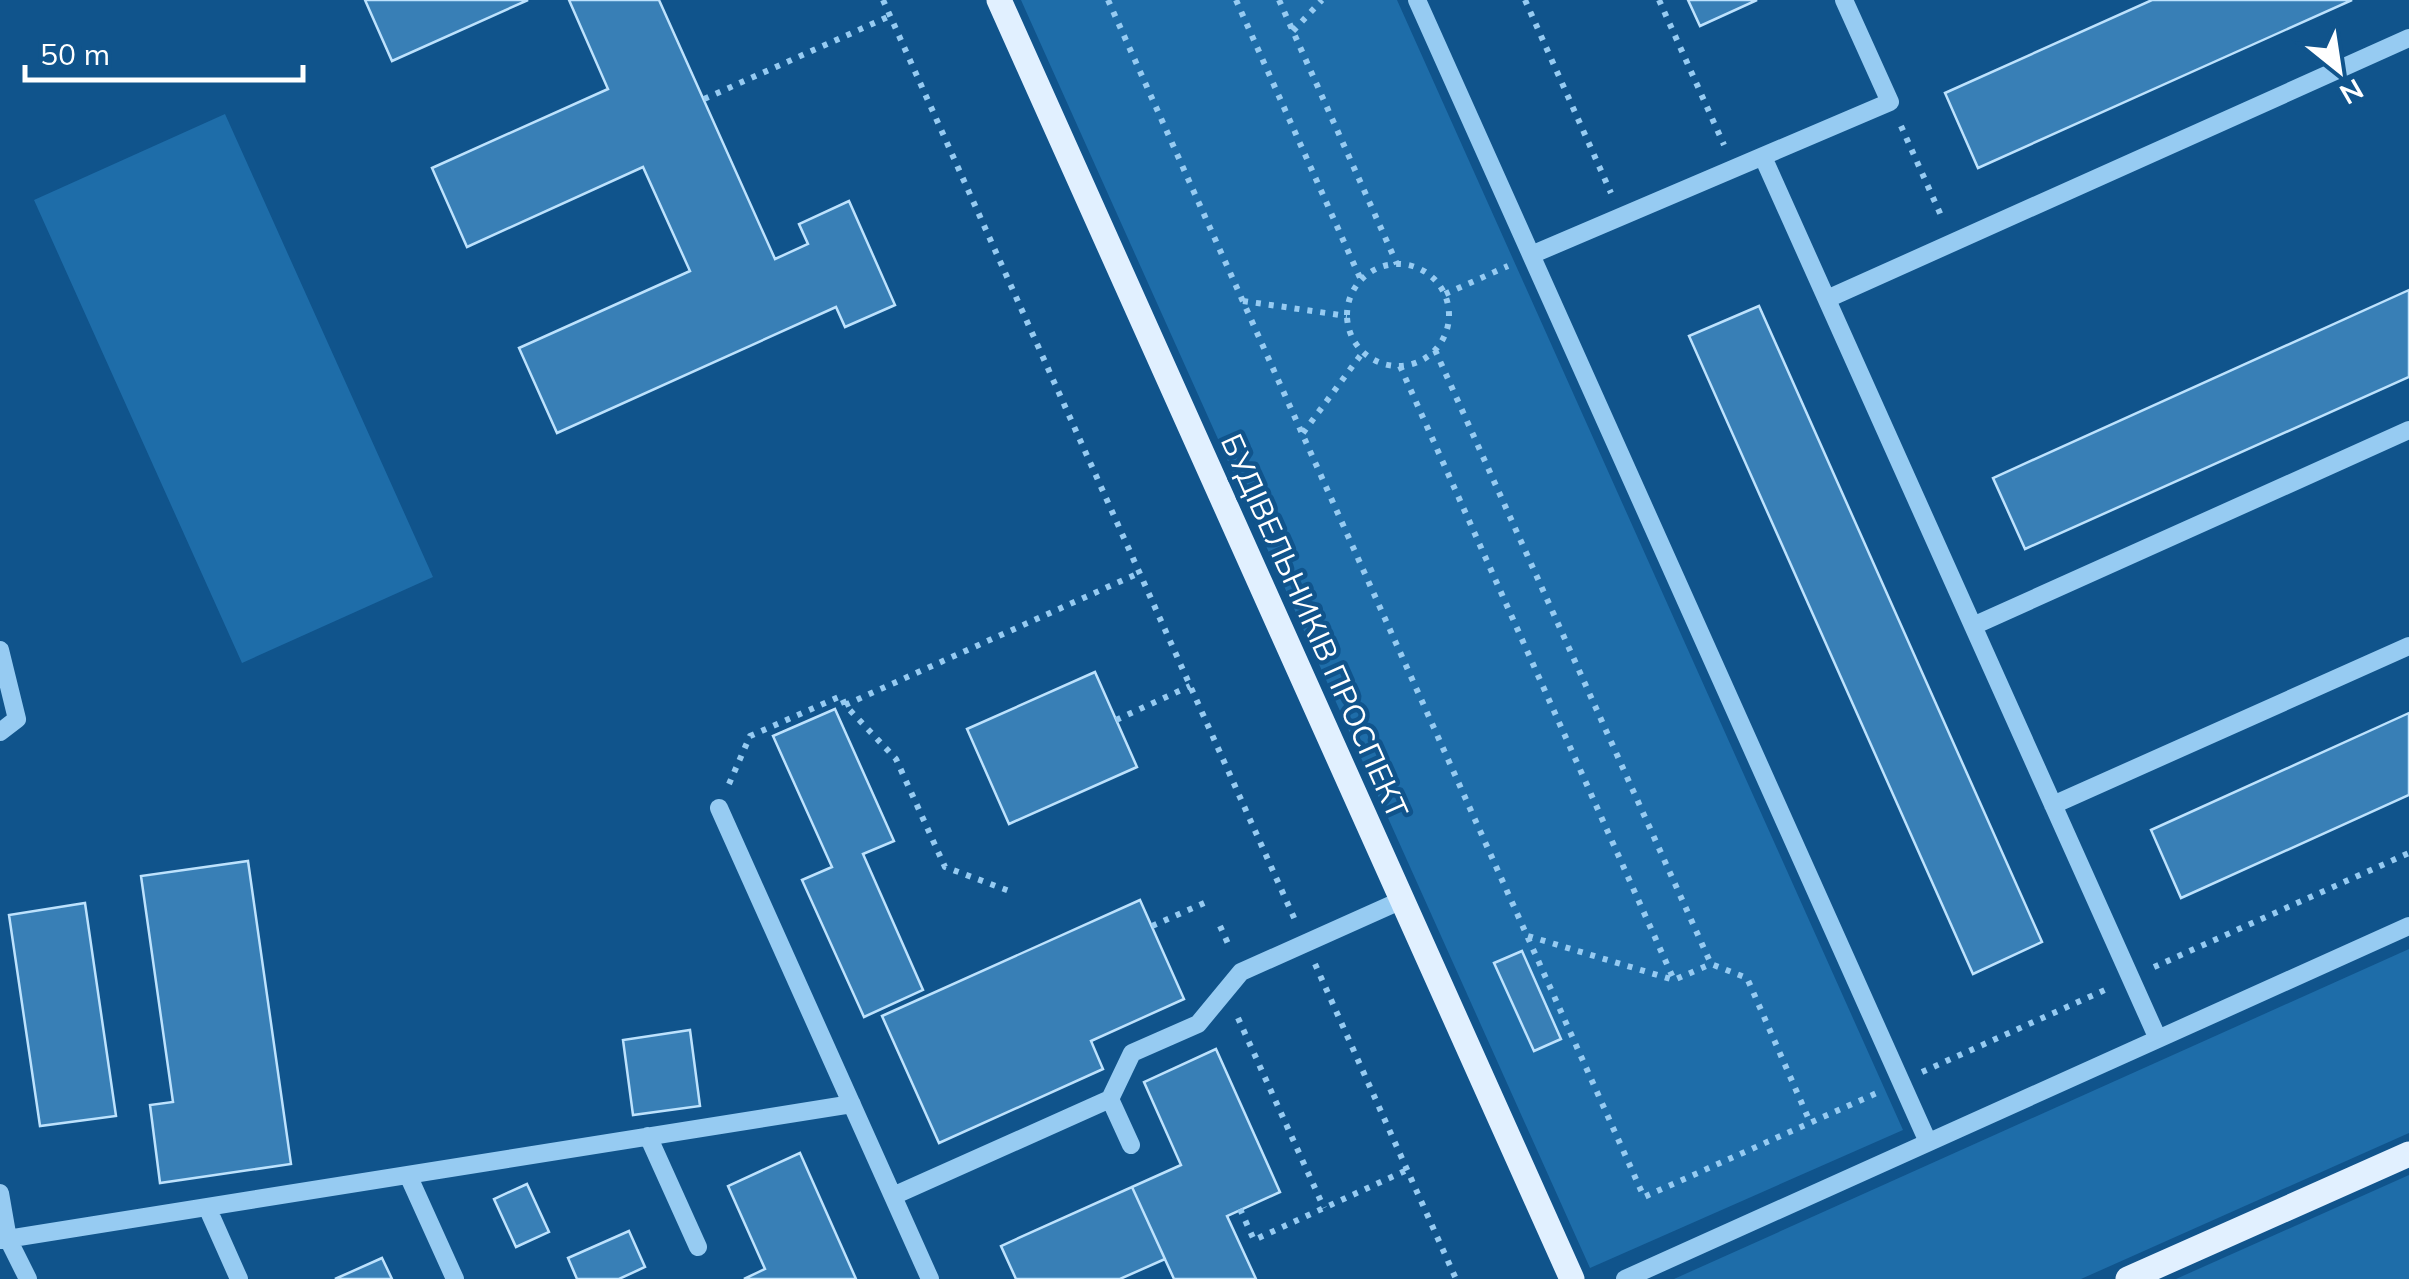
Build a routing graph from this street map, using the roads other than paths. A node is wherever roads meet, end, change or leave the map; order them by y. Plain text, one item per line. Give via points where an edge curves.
1 (999, 0) edge
2 (1417, 0) edge
3 (1844, 0) edge
4 (2409, 38) edge
5 (1763, 157) junction
6 (1532, 256) junction
7 (1827, 299) junction
8 (2409, 430) edge
9 (1973, 626) junction
10 (2409, 646) edge
11 (0, 650) edge
12 (0, 732) edge
13 (2053, 805) junction
14 (718, 808) road end
15 (1402, 900) junction
16 (2409, 926) edge
17 (2158, 1039) junction
18 (1110, 1099) junction
19 (852, 1104) junction
20 (648, 1136) junction
21 (1928, 1142) junction
22 (1131, 1144) dead end
23 (2409, 1154) edge
24 (408, 1174) junction
25 (0, 1193) edge
26 (893, 1196) junction
27 (207, 1207) junction
28 (4, 1240) edge
29 (698, 1247) dead end
30 (28, 1279) edge
31 (239, 1279) edge
32 (455, 1279) edge
33 (930, 1279) edge
34 (1572, 1279) edge
35 (1624, 1279) edge
36 (2128, 1279) edge

1 - 15 main road, БУДІВЕЛЬНИКІВ ПРОСПЕКТ
2 - 6 street
3 - 5 street via 1890,102
4 - 7 street
5 - 6 street
5 - 7 street
6 - 21 street
7 - 9 street
8 - 9 street
9 - 13 street
10 - 13 street
11 - 12 street via 17,719
13 - 17 street
14 - 19 street
15 - 18 street via 1241,972 1198,1024 1132,1053
15 - 34 main road, БУДІВЕЛЬНИКІВ ПРОСПЕКТ
16 - 17 street
17 - 21 street
18 - 22 street
18 - 26 street
19 - 20 street
19 - 26 street
20 - 24 street
20 - 29 street
21 - 35 street
23 - 36 main road
24 - 27 street
24 - 32 street
25 - 28 street
26 - 33 street
27 - 28 street
27 - 31 street
28 - 30 street

